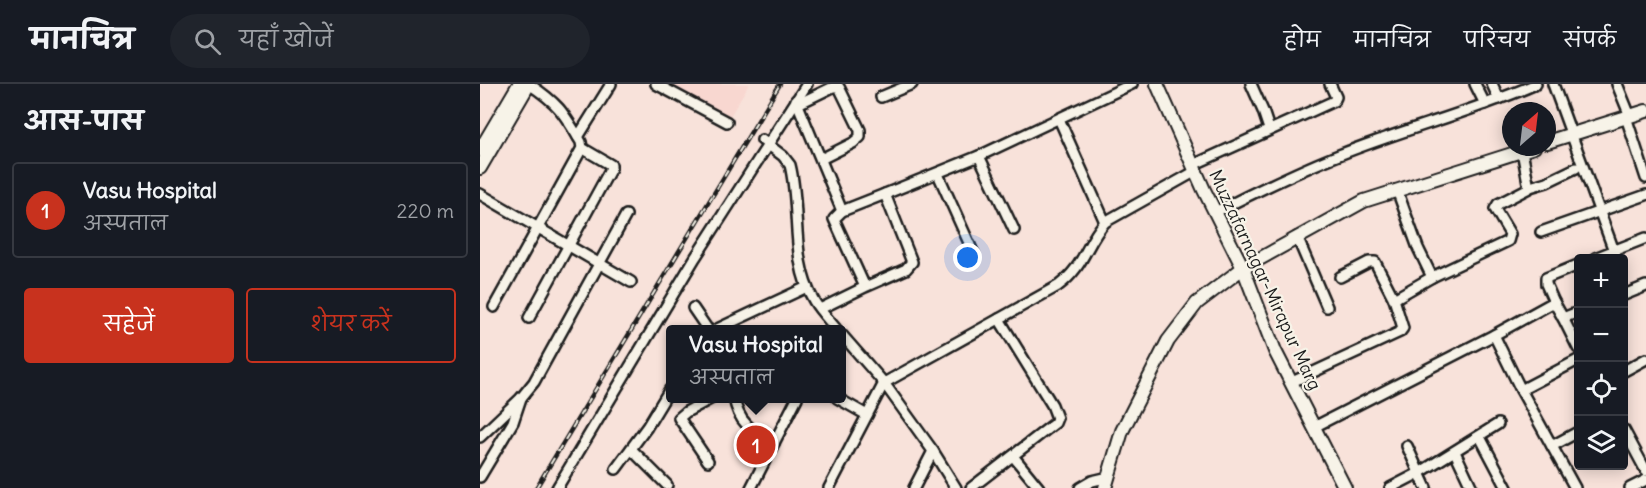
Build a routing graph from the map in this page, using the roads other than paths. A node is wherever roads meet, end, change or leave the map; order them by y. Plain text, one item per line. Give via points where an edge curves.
1 (519, 84) edge
2 (529, 84) edge
3 (611, 84) edge
4 (656, 84) edge
5 (807, 84) edge
6 (912, 84) edge
7 (1132, 84) edge
8 (1157, 84) edge
9 (1251, 84) edge
10 (1330, 84) edge
11 (1476, 84) edge
12 (1492, 84) edge
13 (1536, 84) edge
14 (1553, 84) edge
15 (1617, 84) edge
16 (881, 97) dead end
17 (1499, 99) junction
18 (797, 102) junction
19 (1485, 104) junction
20 (1646, 111) edge
21 (1628, 117) junction
22 (1059, 119) junction
23 (727, 122) dead end
24 (586, 124) junction
25 (571, 125) junction
26 (1269, 129) junction
27 (1571, 134) junction
28 (578, 138) junction
29 (1556, 139) edge
30 (765, 142) junction
31 (582, 148) junction
32 (480, 150) edge
33 (980, 156) junction
34 (1506, 156) edge
35 (1528, 156) edge
36 (821, 159) junction
37 (480, 168) edge
38 (1194, 168) junction
39 (1576, 168) dead end
40 (938, 174) junction
41 (1646, 178) edge
42 (1530, 187) junction
43 (1397, 190) junction
44 (480, 194) edge
45 (885, 194) junction
46 (1646, 195) edge
47 (842, 211) junction
48 (1215, 212) junction
49 (1598, 212) junction
50 (626, 215) dead end
51 (1106, 222) junction
52 (538, 229) junction
53 (1014, 230) dead end
54 (1541, 232) dead end
55 (1297, 237) junction
56 (1646, 238) edge
57 (568, 247) junction
58 (1614, 251) junction
59 (1606, 254) edge
60 (974, 255) dead end
61 (599, 265) junction
62 (1574, 267) edge
63 (1243, 268) junction
64 (1431, 277) junction
65 (1340, 278) dead end
66 (631, 282) dead end
67 (865, 286) junction
68 (1646, 286) edge
69 (807, 287) junction
70 (1628, 293) edge
71 (1394, 299) junction
72 (1554, 302) junction
73 (494, 307) dead end
74 (1327, 307) dead end
75 (693, 308) dead end
76 (820, 309) junction
77 (1574, 314) edge
78 (529, 318) dead end
79 (1563, 318) junction
80 (999, 319) junction
81 (705, 325) edge
82 (726, 325) edge
83 (833, 325) edge
84 (1494, 335) junction
85 (846, 340) edge
86 (1574, 340) edge
87 (1646, 359) edge
88 (1574, 362) edge
89 (1628, 368) edge
90 (1292, 382) junction
91 (884, 383) junction
92 (1521, 390) junction
93 (666, 395) edge
94 (521, 398) junction
95 (704, 403) edge
96 (735, 403) edge
97 (795, 403) edge
98 (844, 403) edge
99 (867, 415) junction
100 (1498, 424) dead end
101 (1314, 427) junction
102 (1574, 434) edge
103 (480, 437) edge
104 (1480, 437) junction
105 (1628, 439) edge
106 (774, 443) junction
107 (1407, 446) dead end
108 (1552, 446) junction
109 (631, 449) junction
110 (933, 451) junction
111 (1455, 452) junction
112 (1013, 456) junction
113 (708, 461) dead end
114 (616, 468) dead end
115 (1646, 471) edge
116 (1419, 473) junction
117 (480, 477) edge
118 (1646, 480) edge
119 (1107, 482) edge
120 (667, 485) dead end
121 (557, 488) edge
122 (751, 488) edge
123 (829, 488) edge
124 (914, 488) edge
125 (956, 488) edge
126 (971, 488) edge
127 (1039, 488) edge
128 (1080, 488) edge
129 (1345, 488) edge
130 (1390, 488) edge
131 (1426, 488) edge
132 (1472, 488) edge
133 (1507, 488) edge
134 (1575, 488) edge
135 (1630, 488) edge

1 - 32 main road
2 - 25 street via 554,101
2 - 37 main road
3 - 24 street
4 - 23 street
5 - 18 street
6 - 16 street
7 - 22 street
8 - 38 main road, Muzzafarnagar-Mirapur Marg
9 - 26 street
10 - 26 street via 1335,101
11 - 19 street
12 - 17 street
13 - 17 street
14 - 27 street
15 - 21 street
17 - 19 street
18 - 30 street
18 - 36 street
18 - 36 street via 839,87 860,130 854,143
19 - 48 street via 1338,155
20 - 21 main road
21 - 27 main road
21 - 41 street
22 - 33 street
22 - 51 street
24 - 25 street
24 - 28 street
25 - 28 street
26 - 38 street
27 - 29 main road
27 - 49 street
28 - 31 street
30 - 69 street via 791,168
30 - 121 street
31 - 52 street
31 - 57 street via 611,167
33 - 40 street
33 - 53 street
34 - 43 main road
35 - 42 street
36 - 47 street
38 - 48 main road, Muzzafarnagar-Mirapur Marg
38 - 51 street
39 - 42 street
40 - 45 street
40 - 60 street
42 - 64 street via 1495,207 1510,234 1508,241
43 - 55 main road via 1364,201
43 - 64 street
44 - 52 street
45 - 47 street
45 - 67 street via 912,262 906,269
46 - 49 street
47 - 67 street via 834,221
48 - 63 main road, Muzzafarnagar-Mirapur Marg
49 - 54 street
49 - 58 street
50 - 61 street
51 - 80 street via 1073,273 1058,286
52 - 57 street
52 - 73 street
55 - 63 main road
55 - 74 street
56 - 58 street
57 - 61 street
57 - 78 street
58 - 59 street
61 - 66 street
61 - 94 street via 534,382
62 - 72 street via 1546,278
63 - 90 main road, Muzzafarnagar-Mirapur Marg via 1275,351
63 - 119 main road via 1197,303 1168,341 1122,430
64 - 71 street
65 - 71 street via 1373,261
67 - 76 street
68 - 70 street
69 - 76 street
69 - 82 street
71 - 90 street via 1403,325 1400,332
72 - 79 street
72 - 84 street
75 - 81 street
76 - 83 street
77 - 79 street
79 - 86 street
80 - 91 street
80 - 112 street via 1057,418
84 - 92 street
84 - 101 street
85 - 91 street
87 - 89 street
88 - 92 street
90 - 101 main road, Muzzafarnagar-Mirapur Marg
91 - 99 street
91 - 110 street
92 - 108 street
93 - 109 street
94 - 103 street
94 - 117 street via 513,422
95 - 113 street via 679,418
96 - 106 street via 741,420
97 - 106 street
98 - 99 street
99 - 123 street
100 - 104 street
101 - 129 main road, Muzzafarnagar-Mirapur Marg
102 - 108 street
104 - 111 street
104 - 133 street
105 - 115 street
106 - 122 street
107 - 116 street
108 - 134 street
109 - 114 street
109 - 120 street
110 - 124 street
110 - 125 street
111 - 116 street
111 - 132 street
112 - 126 street
112 - 127 street
116 - 130 street
116 - 131 street
118 - 135 street
119 - 128 street via 1092,481

